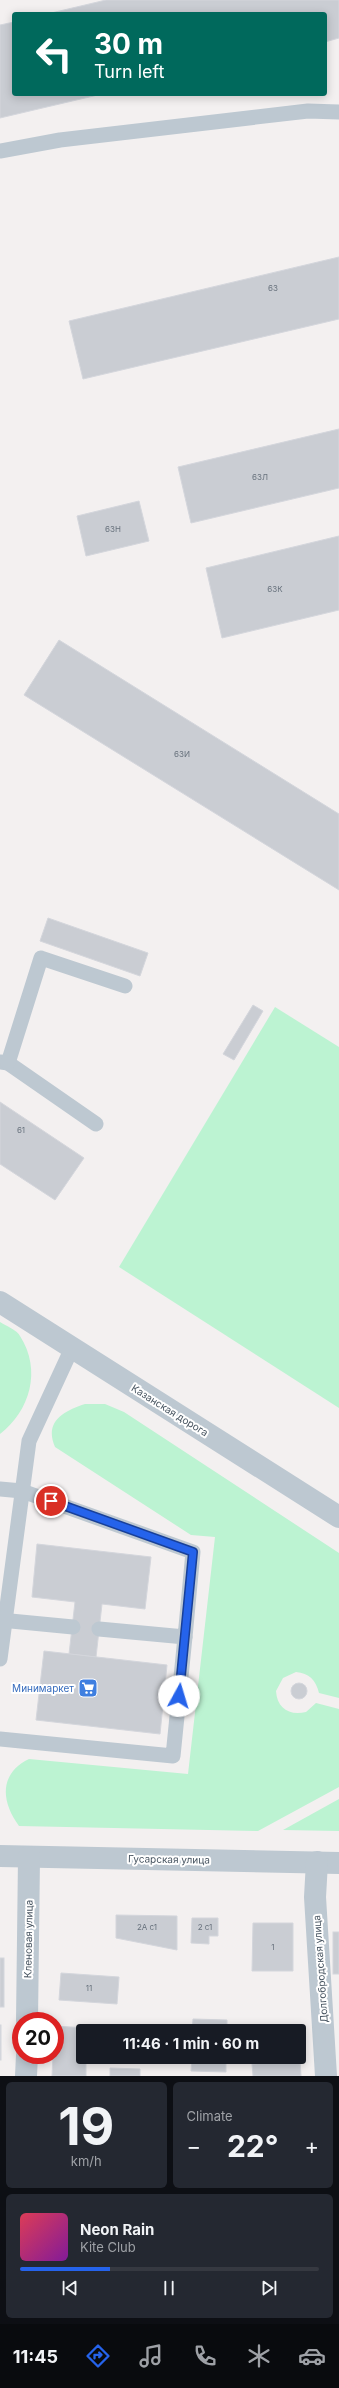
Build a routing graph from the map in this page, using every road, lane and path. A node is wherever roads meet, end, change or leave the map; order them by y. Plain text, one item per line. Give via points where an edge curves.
1 (339, 112) edge
2 (0, 151) edge
3 (125, 986) dead end
4 (4, 1062) edge
5 (96, 1124) dead end
6 (0, 1302) edge
7 (72, 1348) junction
8 (0, 1489) edge
9 (22, 1491) junction
10 (339, 1517) edge
11 (2, 1620) edge
12 (73, 1626) dead end
13 (99, 1629) dead end
14 (185, 1637) junction
15 (0, 1659) edge
16 (0, 1740) edge
17 (0, 1856) edge
18 (29, 1857) junction
19 (316, 1862) junction
20 (339, 1863) edge
21 (27, 2012) edge
22 (27, 2064) edge
23 (26, 2076) edge
24 (326, 2076) edge

1 - 2 lane via 308,110 60,140
3 - 4 lane via 41,958
4 - 5 lane
6 - 7 street, Казанская дорога
7 - 9 lane via 29,1441
7 - 10 street, Казанская дорога
8 - 9 lane
9 - 11 lane
9 - 14 lane via 193,1552
11 - 12 lane
11 - 15 lane
13 - 14 lane
14 - 16 lane via 173,1756
17 - 18 street, Гусарская улица
18 - 19 street, Гусарская улица
18 - 21 street, Кленовая улица
19 - 20 street, Гусарская улица
19 - 24 street, Долгобродская улица via 315,1897
22 - 23 street

